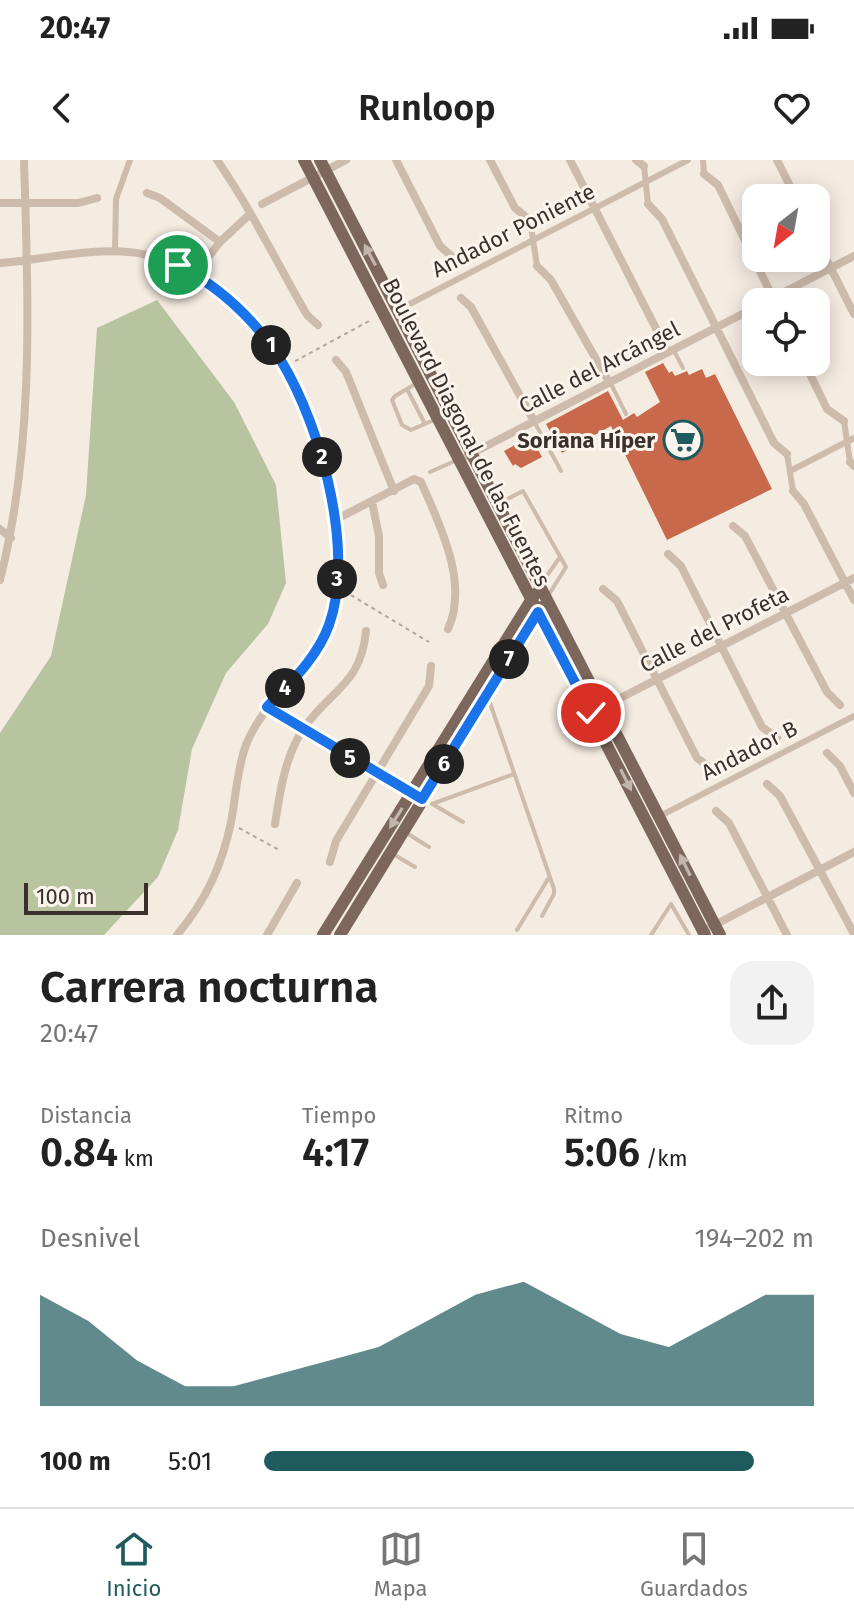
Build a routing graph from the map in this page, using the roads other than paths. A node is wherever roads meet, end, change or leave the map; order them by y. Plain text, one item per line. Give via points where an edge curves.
1 (24, 160) edge
2 (130, 160) edge
3 (217, 160) edge
4 (304, 160) edge
5 (346, 160) edge
6 (396, 160) edge
7 (490, 160) edge
8 (570, 160) edge
9 (636, 160) edge
10 (688, 160) edge
11 (703, 160) edge
12 (777, 160) edge
13 (323, 165) edge
14 (644, 166) joint
15 (704, 174) joint
16 (313, 177) junction
17 (644, 183) junction
18 (789, 184) edge
19 (147, 193) dead end
20 (97, 198) dead end
21 (0, 203) edge
22 (25, 203) junction
23 (262, 204) dead end
24 (648, 204) joint
25 (594, 209) junction
26 (250, 214) junction
27 (530, 220) joint
28 (533, 240) junction
29 (220, 242) junction
30 (115, 251) junction
31 (854, 256) edge
32 (455, 259) dead end
33 (27, 261) junction
34 (0, 263) edge
35 (537, 266) joint
36 (831, 268) junction
37 (195, 274) junction
38 (765, 288) edge
39 (795, 288) edge
40 (461, 298) dead end
41 (398, 310) junction
42 (742, 314) edge
43 (854, 314) edge
44 (318, 325) dead end
45 (716, 328) junction
46 (671, 351) junction
47 (336, 360) dead end
48 (683, 368) dead end
49 (811, 376) edge
50 (419, 382) junction
51 (609, 382) junction
52 (407, 389) junction
53 (626, 414) dead end
54 (438, 418) junction
55 (534, 421) junction
56 (844, 421) joint
57 (425, 424) junction
58 (850, 440) edge
59 (472, 453) junction
60 (787, 454) joint
61 (459, 459) junction
62 (852, 464) edge
63 (561, 471) dead end
64 (790, 471) junction
65 (430, 472) dead end
66 (394, 491) junction
67 (793, 491) joint
68 (372, 502) junction
69 (499, 504) junction
70 (335, 520) junction
71 (733, 526) dead end
72 (0, 529) edge
73 (11, 538) junction
74 (668, 554) dead end
75 (560, 557) junction
76 (854, 578) edge
77 (0, 580) edge
78 (845, 582) junction
79 (383, 585) dead end
80 (541, 585) junction
81 (603, 589) dead end
82 (547, 598) junction
83 (532, 599) junction
84 (854, 600) edge
85 (538, 612) junction
86 (785, 613) junction
87 (448, 629) dead end
88 (366, 631) dead end
89 (721, 646) junction
90 (431, 666) dead end
91 (657, 679) junction
92 (487, 695) junction
93 (840, 705) joint
94 (267, 707) junction
95 (604, 707) junction
96 (591, 713) junction
97 (854, 716) edge
98 (842, 722) junction
99 (303, 729) junction
100 (777, 738) joint
101 (827, 753) dead end
102 (776, 756) junction
103 (715, 771) joint
104 (376, 773) junction
105 (514, 774) junction
106 (767, 784) dead end
107 (715, 788) junction
108 (854, 793) edge
109 (422, 799) junction
110 (716, 811) dead end
111 (660, 816) junction
112 (463, 822) dead end
113 (275, 824) dead end
114 (403, 831) junction
115 (429, 847) dead end
116 (390, 852) junction
117 (854, 852) edge
118 (330, 862) dead end
119 (415, 867) dead end
120 (820, 871) junction
121 (548, 879) dead end
122 (297, 883) dead end
123 (767, 898) junction
124 (542, 916) dead end
125 (517, 930) dead end
126 (710, 931) edge
127 (183, 933) edge
128 (854, 934) edge
129 (267, 935) edge
130 (323, 935) edge
131 (340, 935) edge
132 (651, 935) edge
133 (689, 935) edge
134 (787, 935) edge

1 - 22 street
2 - 30 street via 116,199
3 - 26 street
4 - 16 main road, Boulevard Diagonal de las Fuentes
5 - 13 street
6 - 32 street via 440,246
7 - 27 street via 515,208
8 - 25 street
9 - 14 street
10 - 17 street, Andador Poniente
11 - 15 street
12 - 18 street
13 - 16 street
41 -> 13 main road, Boulevard Diagonal de las Fuentes
14 - 17 street
15 - 38 street via 718,185
16 - 23 street
16 - 50 main road, Boulevard Diagonal de las Fuentes
17 - 24 street
17 - 25 street, Andador Poniente
19 - 29 street
20 - 22 street
21 - 22 street
22 - 33 street
24 - 45 street via 662,219
25 - 28 street, Andador Poniente
25 - 46 street
26 - 29 street
26 - 44 street via 307,315
27 - 28 street
28 - 35 street
28 - 41 street, Andador Poniente
29 - 37 street
30 - 33 street
30 - 37 street via 159,257
31 - 36 street
33 - 34 street
33 - 73 street via 27,403
35 - 51 street via 551,280
36 - 39 street
36 - 43 street
37 - 70 street via 252,323 285,366 316,440
40 - 55 street via 471,307
41 - 59 main road, Boulevard Diagonal de las Fuentes
42 - 45 street, Calle del Arcángel
45 - 46 street, Calle del Arcángel
45 - 60 street via 774,443
46 - 48 lane
46 - 51 street, Calle del Arcángel
47 - 66 street via 346,372
49 - 56 street via 827,409
50 - 52 lane
50 - 54 main road, Boulevard Diagonal de las Fuentes
51 - 53 lane
51 - 55 street, Calle del Arcángel
52 - 57 lane
52 - 57 lane via 392,400 402,425 411,430
54 - 57 lane
54 - 61 main road, Boulevard Diagonal de las Fuentes
55 - 59 street, Calle del Arcángel
55 - 63 lane
56 - 58 street
58 - 62 street
58 - 64 street
59 - 61 street, Calle del Arcángel
59 - 69 main road, Boulevard Diagonal de las Fuentes
60 - 64 street
61 - 65 lane
61 - 83 main road, Boulevard Diagonal de las Fuentes
64 - 67 street
66 - 68 street
66 - 87 street via 414,479 421,482 441,529 456,613
67 - 78 street
68 - 70 street
68 - 79 street
69 - 75 lane via 523,491
69 - 80 main road, Boulevard Diagonal de las Fuentes
70 - 94 street via 336,586 330,623 313,656
71 - 86 street via 745,536
72 - 73 street
73 - 77 street
74 - 89 street via 681,566
75 - 80 lane
75 - 82 lane via 566,567
76 - 78 street, Calle del Profeta
78 - 84 street
78 - 86 street, Calle del Profeta
80 - 82 main road, Boulevard Diagonal de las Fuentes
80 - 83 main road
81 - 91 street via 617,601
82 - 85 main road
82 - 95 main road, Boulevard Diagonal de las Fuentes
83 - 85 main road, Boulevard Diagonal de las Fuentes
83 - 109 main road
85 - 92 main road
85 - 96 main road, Boulevard Diagonal de las Fuentes
86 - 89 street, Calle del Profeta
86 - 93 street via 827,692
88 - 99 street via 361,661
89 - 91 street, Calle del Profeta
89 - 100 street via 762,727
90 - 104 street via 429,686
91 - 95 street, Calle del Profeta
91 - 103 street via 697,758
92 - 105 lane
92 - 109 main road
93 - 98 street
94 - 99 street
94 - 127 street via 246,745 213,882
95 - 96 street, Calle del Profeta
95 - 111 main road, Boulevard Diagonal de las Fuentes
96 -> 126 main road, Boulevard Diagonal de las Fuentes
97 - 98 street, Andador B
98 - 102 street, Andador B
99 - 104 street
99 - 113 street via 282,778
100 - 102 street
101 - 108 street
102 - 107 street, Andador B
103 - 107 street
104 - 109 street
104 - 118 street via 336,841
105 - 109 lane
105 - 124 lane via 554,889
106 - 120 street via 780,796
107 - 111 street, Andador B
109 - 112 lane
109 - 114 main road
109 -> 130 main road
110 - 123 street via 729,823
126 -> 111 main road, Boulevard Diagonal de las Fuentes
114 - 115 lane
114 - 116 main road
116 - 119 lane
116 - 131 main road
117 - 120 street
120 - 123 street
120 - 128 street
121 - 125 lane
122 - 129 street
123 - 126 street
123 - 134 street
132 - 133 lane via 671,904

